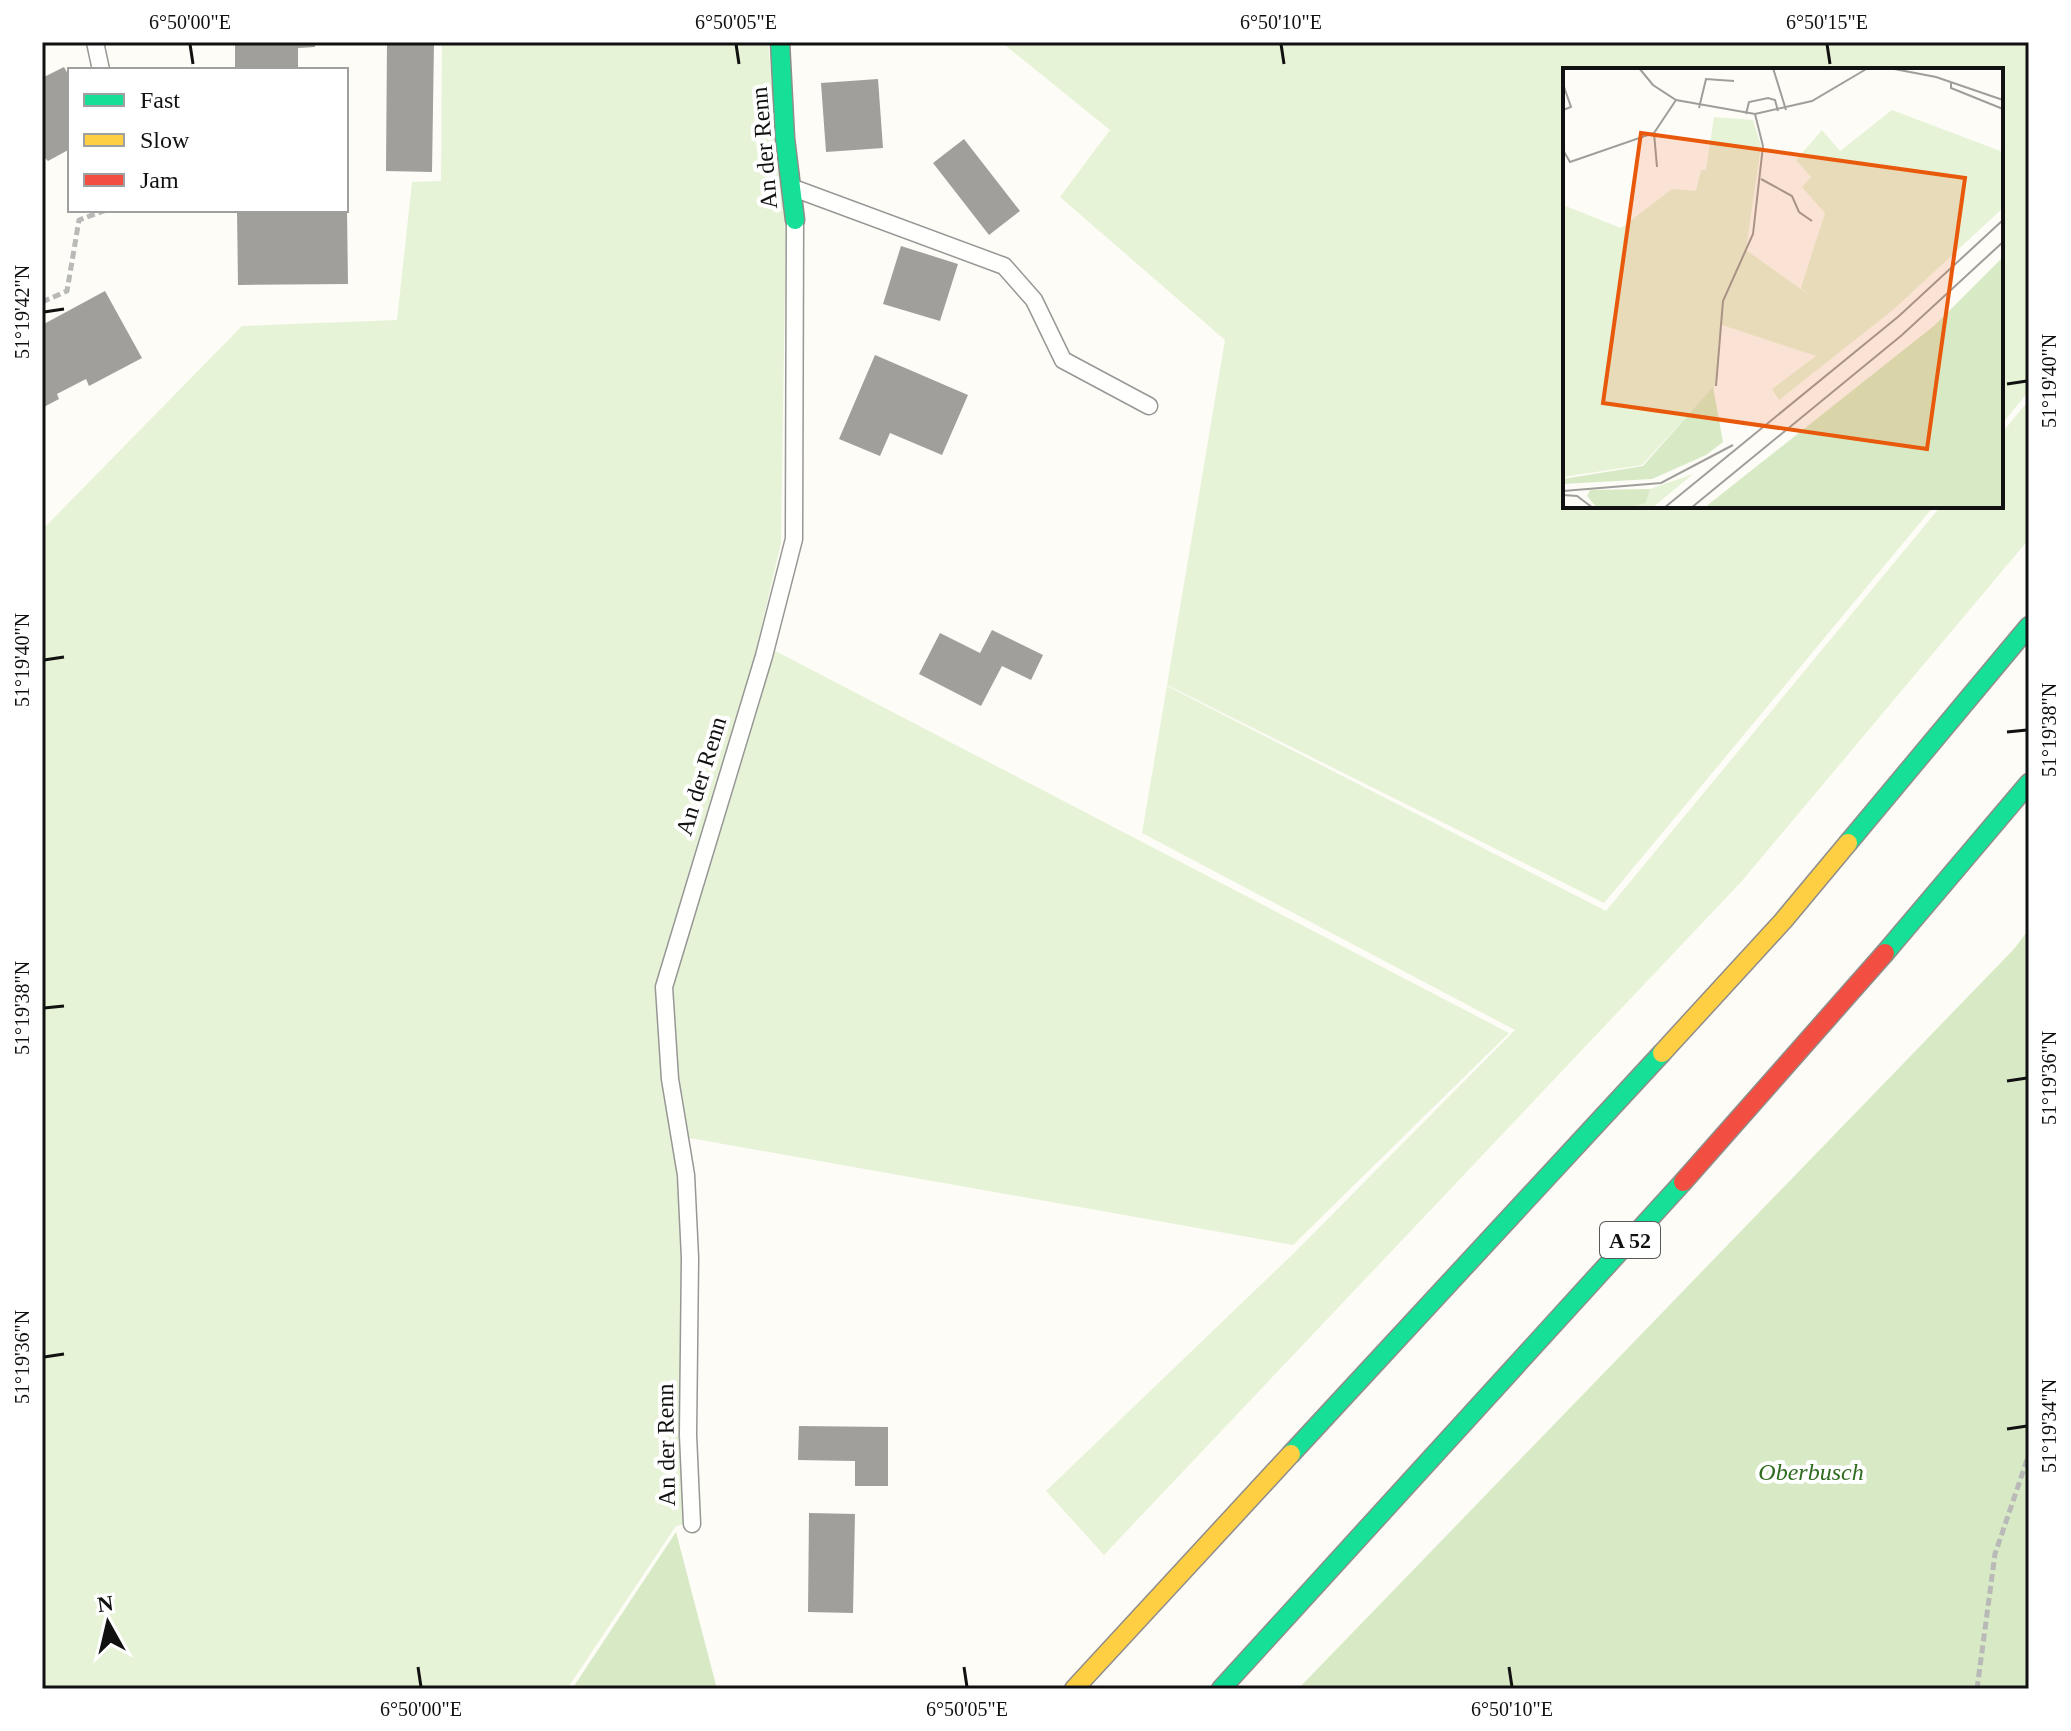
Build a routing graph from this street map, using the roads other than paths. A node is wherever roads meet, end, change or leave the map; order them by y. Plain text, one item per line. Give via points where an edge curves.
1 (95, 42) edge
2 (780, 42) edge
3 (101, 68) edge
4 (791, 187) junction
5 (795, 220) joint
6 (1149, 406) dead end
7 (2029, 626) edge
8 (2029, 783) edge
9 (692, 1524) dead end
10 (1115, 1645) junction
11 (1065, 1689) edge
12 (1074, 1689) edge
13 (1221, 1689) edge

1 - 3 lane
2 - 4 main road, An der Renn
4 - 5 main road, An der Renn
4 - 6 lane via 1004,266 1034,300 1063,360
5 - 9 lane, An der Renn via 794,539 664,987 690,1258
7 - 10 main road via 1783,921
8 - 13 main road, A 52 via 1814,1038
10 - 11 main road
10 - 12 main road

